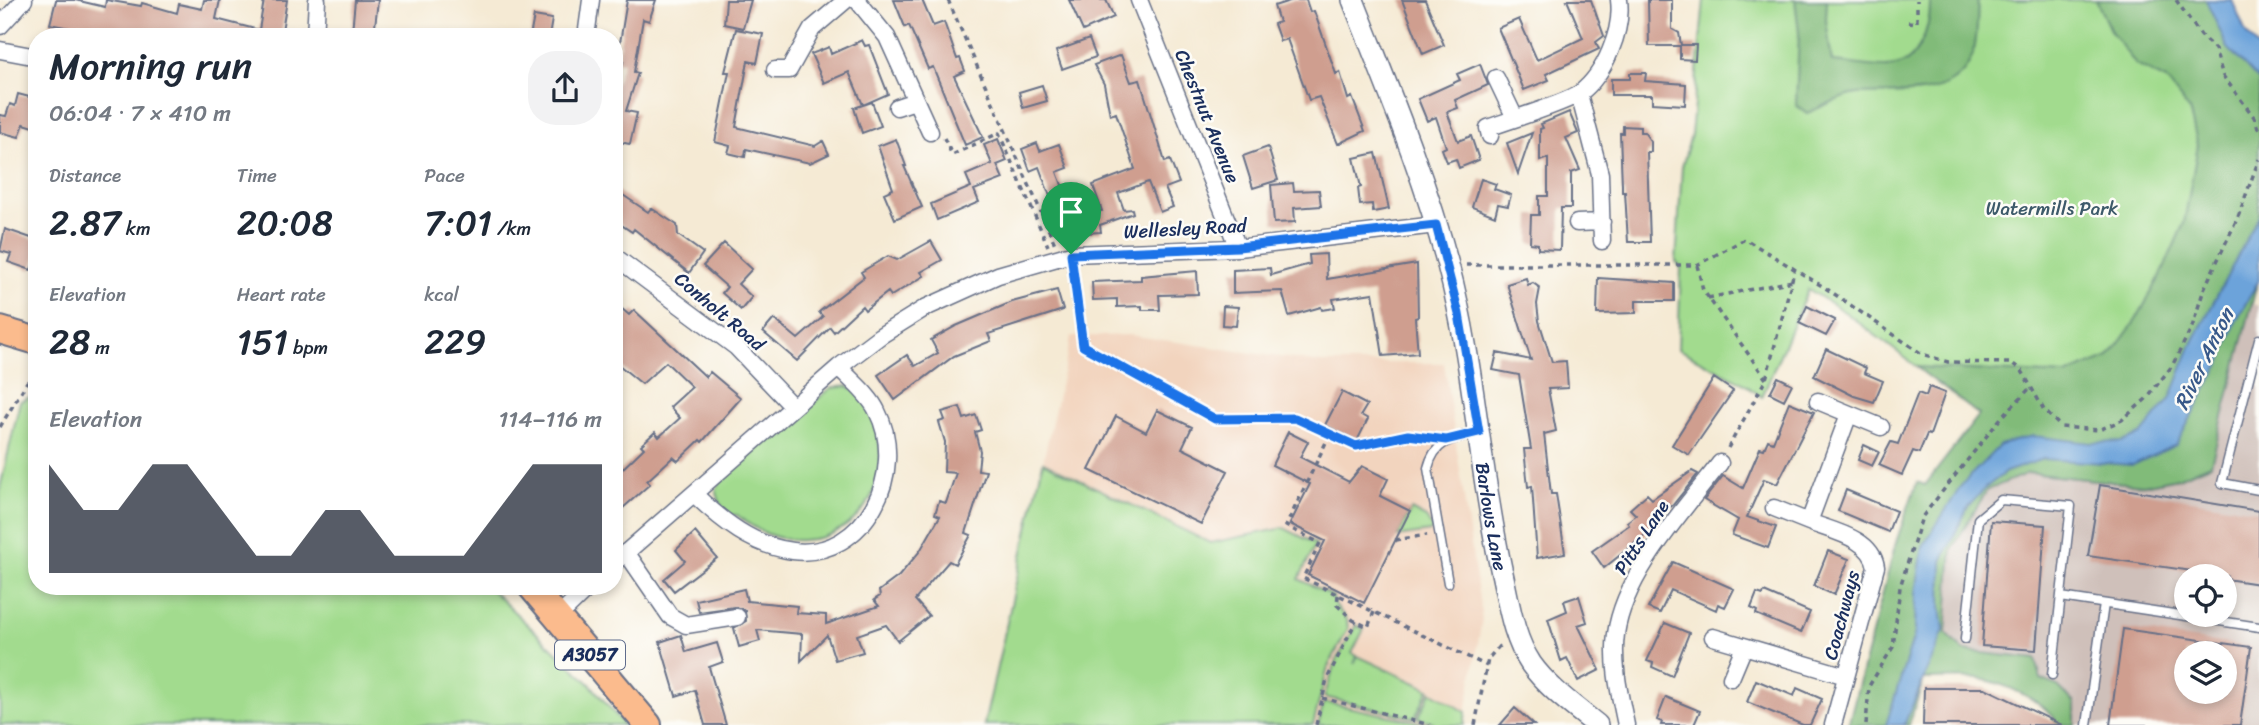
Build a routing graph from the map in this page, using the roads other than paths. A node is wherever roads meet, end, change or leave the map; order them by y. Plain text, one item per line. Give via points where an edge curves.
1 (24, 0) edge
2 (317, 0) edge
3 (591, 0) edge
4 (846, 0) edge
5 (857, 0) edge
6 (1139, 0) edge
7 (1353, 0) edge
8 (1619, 0) edge
9 (0, 26) edge
10 (315, 28) edge
11 (587, 28) edge
12 (0, 50) edge
13 (28, 55) edge
14 (775, 70) dead end
15 (1496, 78) dead end
16 (1579, 94) junction
17 (915, 100) junction
18 (897, 107) dead end
19 (1514, 118) junction
20 (930, 132) road end
21 (1490, 136) dead end
22 (1602, 222) junction
23 (1577, 223) dead end
24 (1436, 225) junction
25 (1602, 241) dead end
26 (1238, 247) junction
27 (1061, 256) junction
28 (623, 263) edge
29 (0, 330) edge
30 (28, 338) edge
31 (2259, 339) edge
32 (839, 367) junction
33 (1818, 401) dead end
34 (793, 407) junction
35 (1849, 414) junction
36 (1215, 419) road end
37 (1881, 426) dead end
38 (1479, 432) junction
39 (1720, 463) road end
40 (2259, 490) edge
41 (694, 494) junction
42 (1774, 508) dead end
43 (1809, 522) junction
44 (623, 554) edge
45 (623, 561) edge
46 (1448, 583) dead end
47 (539, 595) edge
48 (581, 595) edge
49 (2061, 597) junction
50 (2104, 604) junction
51 (558, 617) junction
52 (737, 617) dead end
53 (2259, 627) edge
54 (1713, 637) dead end
55 (1965, 639) dead end
56 (1744, 647) junction
57 (2052, 675) dead end
58 (1846, 676) junction
59 (1731, 678) dead end
60 (648, 725) edge
61 (1597, 725) edge
62 (1626, 725) edge
63 (1833, 725) edge
64 (2087, 725) edge

1 - 9 street
2 - 10 street
3 - 11 street
4 - 14 street via 812,29 789,70
5 - 17 street via 887,37
6 - 26 street, Chestnut Avenue
7 - 24 street, Barlows Lane
8 - 16 street via 1612,44
12 - 13 street
15 - 19 street
16 - 19 street
16 - 22 street via 1601,174
17 - 18 street
17 - 20 street
19 - 21 street via 1488,128
22 - 23 street
22 - 25 street
24 - 26 street, Wellesley Road
24 - 38 street, Barlows Lane via 1449,265
26 - 27 street, Wellesley Road
27 - 32 street, Wellesley Road via 998,275 925,308
27 - 36 lane via 1083,346
28 - 34 street, Conholt Road via 736,347
29 - 30 main road
31 - 40 lane via 2222,483
32 - 34 street, Wellesley Road
32 - 41 street via 877,410 887,449 881,495 845,539 812,551 778,549 752,540
33 - 35 street
34 - 41 street, Wellesley Road
35 - 37 street
35 - 43 street
38 - 46 lane via 1446,440 1431,455 1429,468
38 - 61 street, Barlows Lane via 1490,520 1514,629 1531,664
39 - 62 street, Pitts Lane via 1643,568 1623,608 1615,657
41 - 44 street, Wellesley Road
42 - 43 street, Coachways
43 - 58 street, Coachways via 1857,542 1875,558
45 - 52 street via 670,616 686,625
47 - 51 main road, A3057
48 - 51 street
49 - 50 lane
49 - 55 lane via 2071,506 2001,500 1978,519
49 - 57 lane
50 - 53 lane
50 - 64 lane
51 - 60 main road, A3057
54 - 56 street, Coachways
56 - 58 street, Coachways
56 - 59 street
58 - 63 street, Coachways

